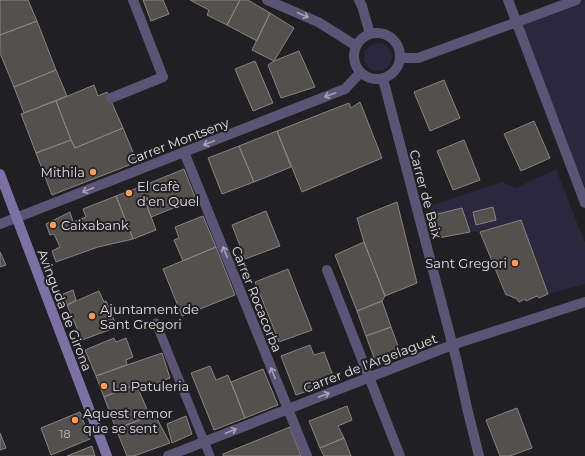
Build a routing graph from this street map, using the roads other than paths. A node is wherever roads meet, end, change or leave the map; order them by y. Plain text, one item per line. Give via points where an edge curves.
1 (132, 0) edge
2 (267, 0) edge
3 (359, 0) edge
4 (508, 0) edge
5 (576, 0) edge
6 (517, 22) junction
7 (370, 34) junction
8 (356, 46) junction
9 (400, 58) junction
10 (360, 72) junction
11 (383, 79) junction
12 (111, 98) dead end
13 (184, 152) junction
14 (0, 174) edge
15 (585, 203) edge
16 (16, 218) junction
17 (0, 224) edge
18 (327, 270) dead end
19 (585, 302) edge
20 (156, 323) dead end
21 (452, 345) junction
22 (369, 378) junction
23 (288, 409) junction
24 (204, 442) junction
25 (107, 456) edge
26 (168, 456) edge
27 (210, 456) edge
28 (307, 456) edge
29 (400, 456) edge
30 (479, 456) edge

1 - 12 street via 163,77
2 -> 8 street via 318,22
3 - 7 street
4 - 6 street
5 - 6 street
6 - 9 street via 418,58
6 - 15 street
7 - 8 street via 361,39
7 - 9 street via 381,33 391,38 398,47
8 - 10 street via 354,60
9 - 11 street via 395,71
10 - 11 street via 369,79
10 -> 13 street, Carrer Montseny via 345,89
11 - 21 street, Carrer de Baix
13 -> 16 street, Carrer Montseny
23 -> 13 street, Carrer Rocacorba
14 - 16 main road, Avinguda de Girona
16 - 17 street, Carrer Montseny
16 - 25 main road, Avinguda de Girona
18 - 22 street
19 - 21 street, Carrer de l'Argelaguet
20 - 24 lane
21 - 22 street, Carrer de l'Argelaguet
21 - 30 street, Carrer de Baix
23 -> 22 street, Carrer de l'Argelaguet
22 - 29 street
24 -> 23 street, Carrer de l'Argelaguet
23 - 28 street, Carrer Rocacorba
24 - 26 street, Carrer de l'Argelaguet
24 - 27 lane

